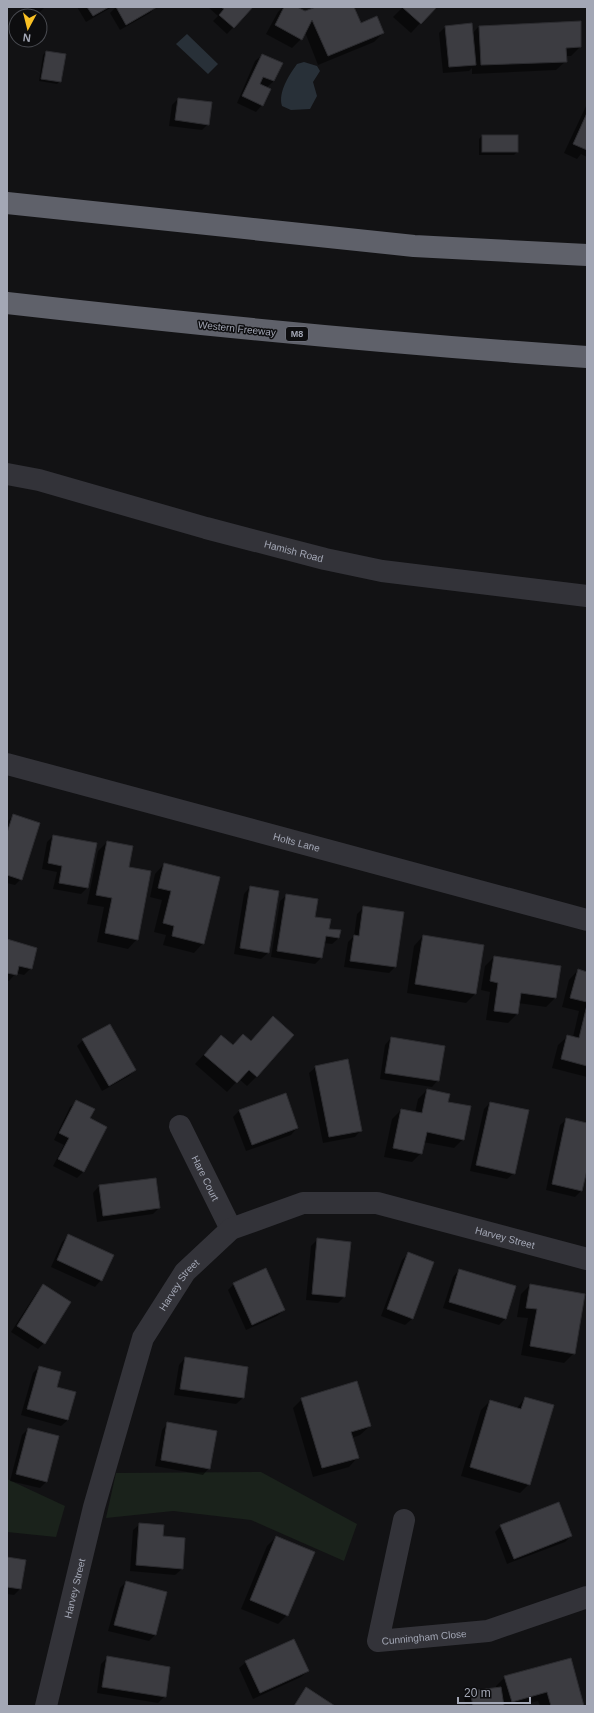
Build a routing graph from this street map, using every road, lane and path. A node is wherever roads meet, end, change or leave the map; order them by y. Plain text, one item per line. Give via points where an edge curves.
1 (7, 203) edge
2 (587, 255) edge
3 (7, 303) edge
4 (587, 357) edge
5 (7, 474) edge
6 (587, 596) edge
7 (7, 764) edge
8 (587, 920) edge
9 (180, 1126) dead end
10 (231, 1229) junction
11 (587, 1259) edge
12 (404, 1520) dead end
13 (587, 1597) edge
14 (46, 1706) edge

1 - 2 highway via 414,246
3 - 4 highway, Western Freeway / M8 via 259,331 445,348
5 - 6 street, Hamish Road via 39,480 325,559 382,571
7 - 8 street, Holts Lane
9 - 10 street, Hare Court
10 - 11 street, Harvey Street via 303,1203 376,1203
10 - 14 street, Harvey Street via 185,1272 143,1338 94,1507
12 - 13 street, Cunningham Close via 378,1641 488,1631

